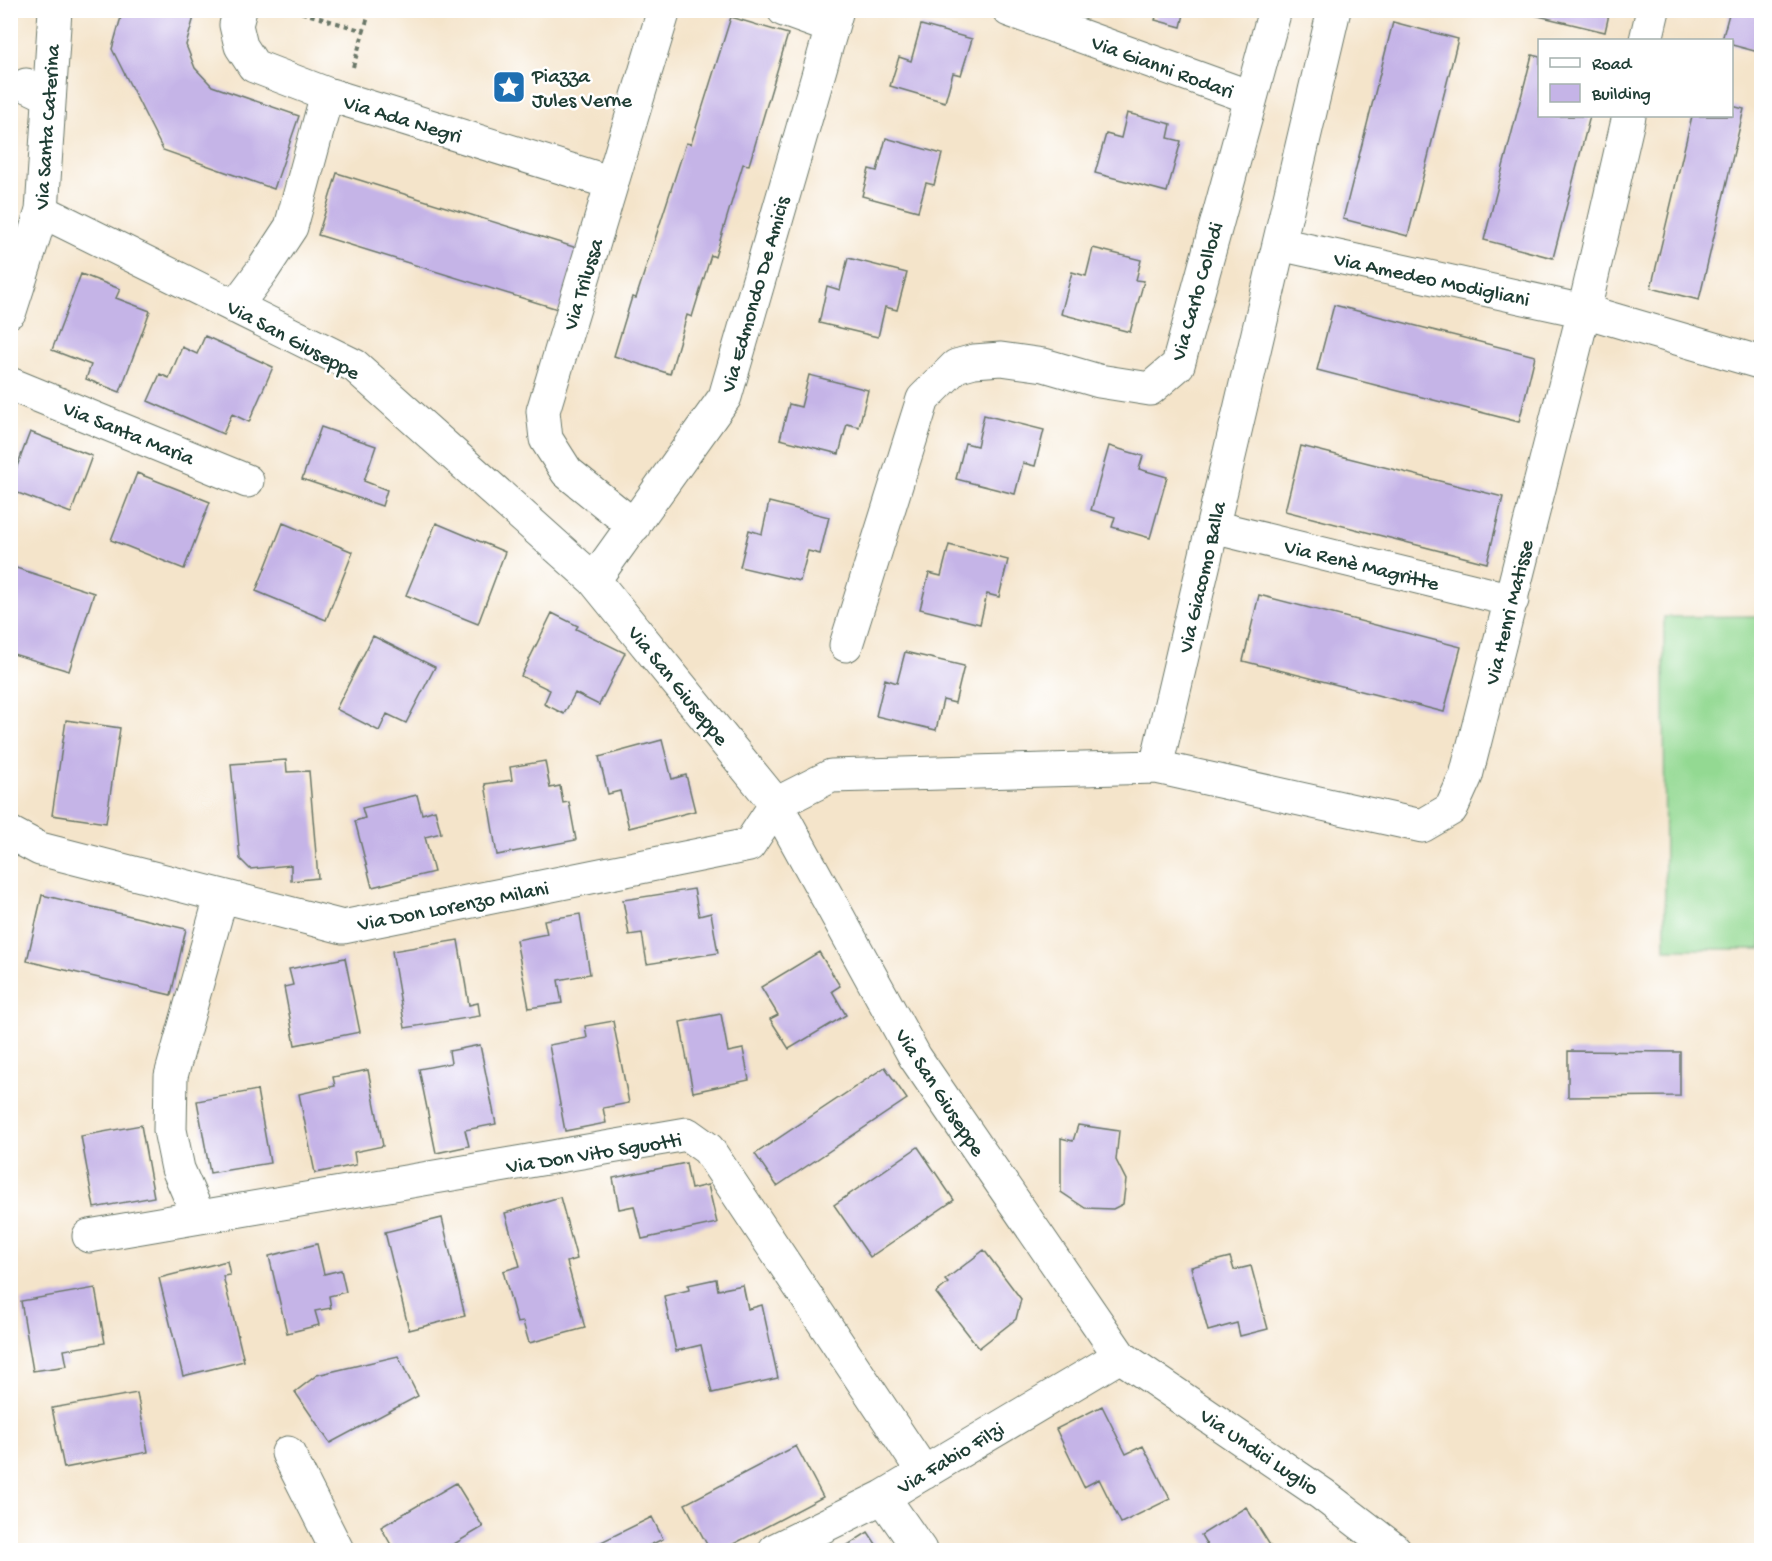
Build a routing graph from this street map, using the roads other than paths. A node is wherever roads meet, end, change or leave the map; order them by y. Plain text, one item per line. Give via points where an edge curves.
1 (55, 10) edge
2 (240, 10) edge
3 (664, 10) edge
4 (784, 10) edge
5 (1008, 10) edge
6 (1275, 10) edge
7 (1334, 10) edge
8 (1653, 10) edge
9 (834, 19) edge
10 (1646, 39) edge
11 (327, 94) junction
12 (1250, 97) junction
13 (1629, 117) edge
14 (612, 183) junction
15 (42, 211) junction
16 (1280, 244) junction
17 (235, 307) junction
18 (10, 311) edge
19 (1584, 311) junction
20 (1761, 363) edge
21 (10, 384) edge
22 (247, 481) dead end
23 (634, 526) junction
24 (1213, 527) junction
25 (594, 580) junction
26 (1512, 600) junction
27 (846, 645) dead end
28 (1156, 768) junction
29 (776, 804) junction
30 (10, 833) edge
31 (221, 897) junction
32 (199, 1217) junction
33 (89, 1236) dead end
34 (1120, 1356) junction
35 (288, 1453) dead end
36 (924, 1473) junction
37 (883, 1497) junction
38 (337, 1551) edge
39 (775, 1551) edge
40 (920, 1551) edge
41 (1395, 1551) edge

1 - 15 street, Via Santa Caterina via 37,91
2 - 11 street, Via Ada Negri via 236,25 241,46 254,66
3 - 14 street, Via Trilussa
4 - 9 street
5 - 12 street, Via Gianni Rodari
6 - 12 street, Via Carlo Collodi
7 - 16 street, Via Giacomo Balla
8 - 10 street
9 - 23 street, Via Edmondo De Amicis via 725,397
11 - 14 street, Via Ada Negri
11 - 17 street via 291,227
12 - 27 street, Via Carlo Collodi via 1178,365 1150,389 1001,359 956,366 923,399
13 - 19 street, Via Henri Matisse
14 - 23 street, Via Trilussa via 543,411 546,439 567,472
15 - 17 street, Via San Giuseppe
15 - 18 street, Via Santa Caterina
16 - 19 street, Via Amedeo Modigliani
16 - 24 street, Via Giacomo Balla
17 - 25 street, Via San Giuseppe via 355,366
19 - 20 street, Via Amedeo Modigliani
19 - 26 street, Via Henri Matisse
21 - 22 street, Via Santa Maria
23 - 25 street, Via Edmondo De Amicis
24 - 26 street, Via Renè Magritte
24 - 28 street, Via Giacomo Balla
25 - 29 street, Via San Giuseppe
26 - 28 street, Via Henri Matisse via 1466,776 1451,809 1422,826
28 - 29 street via 831,776
29 - 31 street, Via Don Lorenzo Milani via 749,845 343,927
29 - 34 street, Via San Giuseppe via 915,1057
30 - 31 street, Via Don Lorenzo Milani via 40,849
31 - 32 street via 171,1076 170,1130 178,1169
32 - 33 street, Via Don Vito Sguotti
32 - 36 street, Via Don Vito Sguotti via 687,1134 708,1149
34 - 36 street, Via Fabio Filzi
34 - 41 street, Via Undici Luglio via 1322,1494
35 - 38 street
36 - 37 street, Via Fabio Filzi
37 - 39 street, Via Fabio Filzi
37 - 40 street

